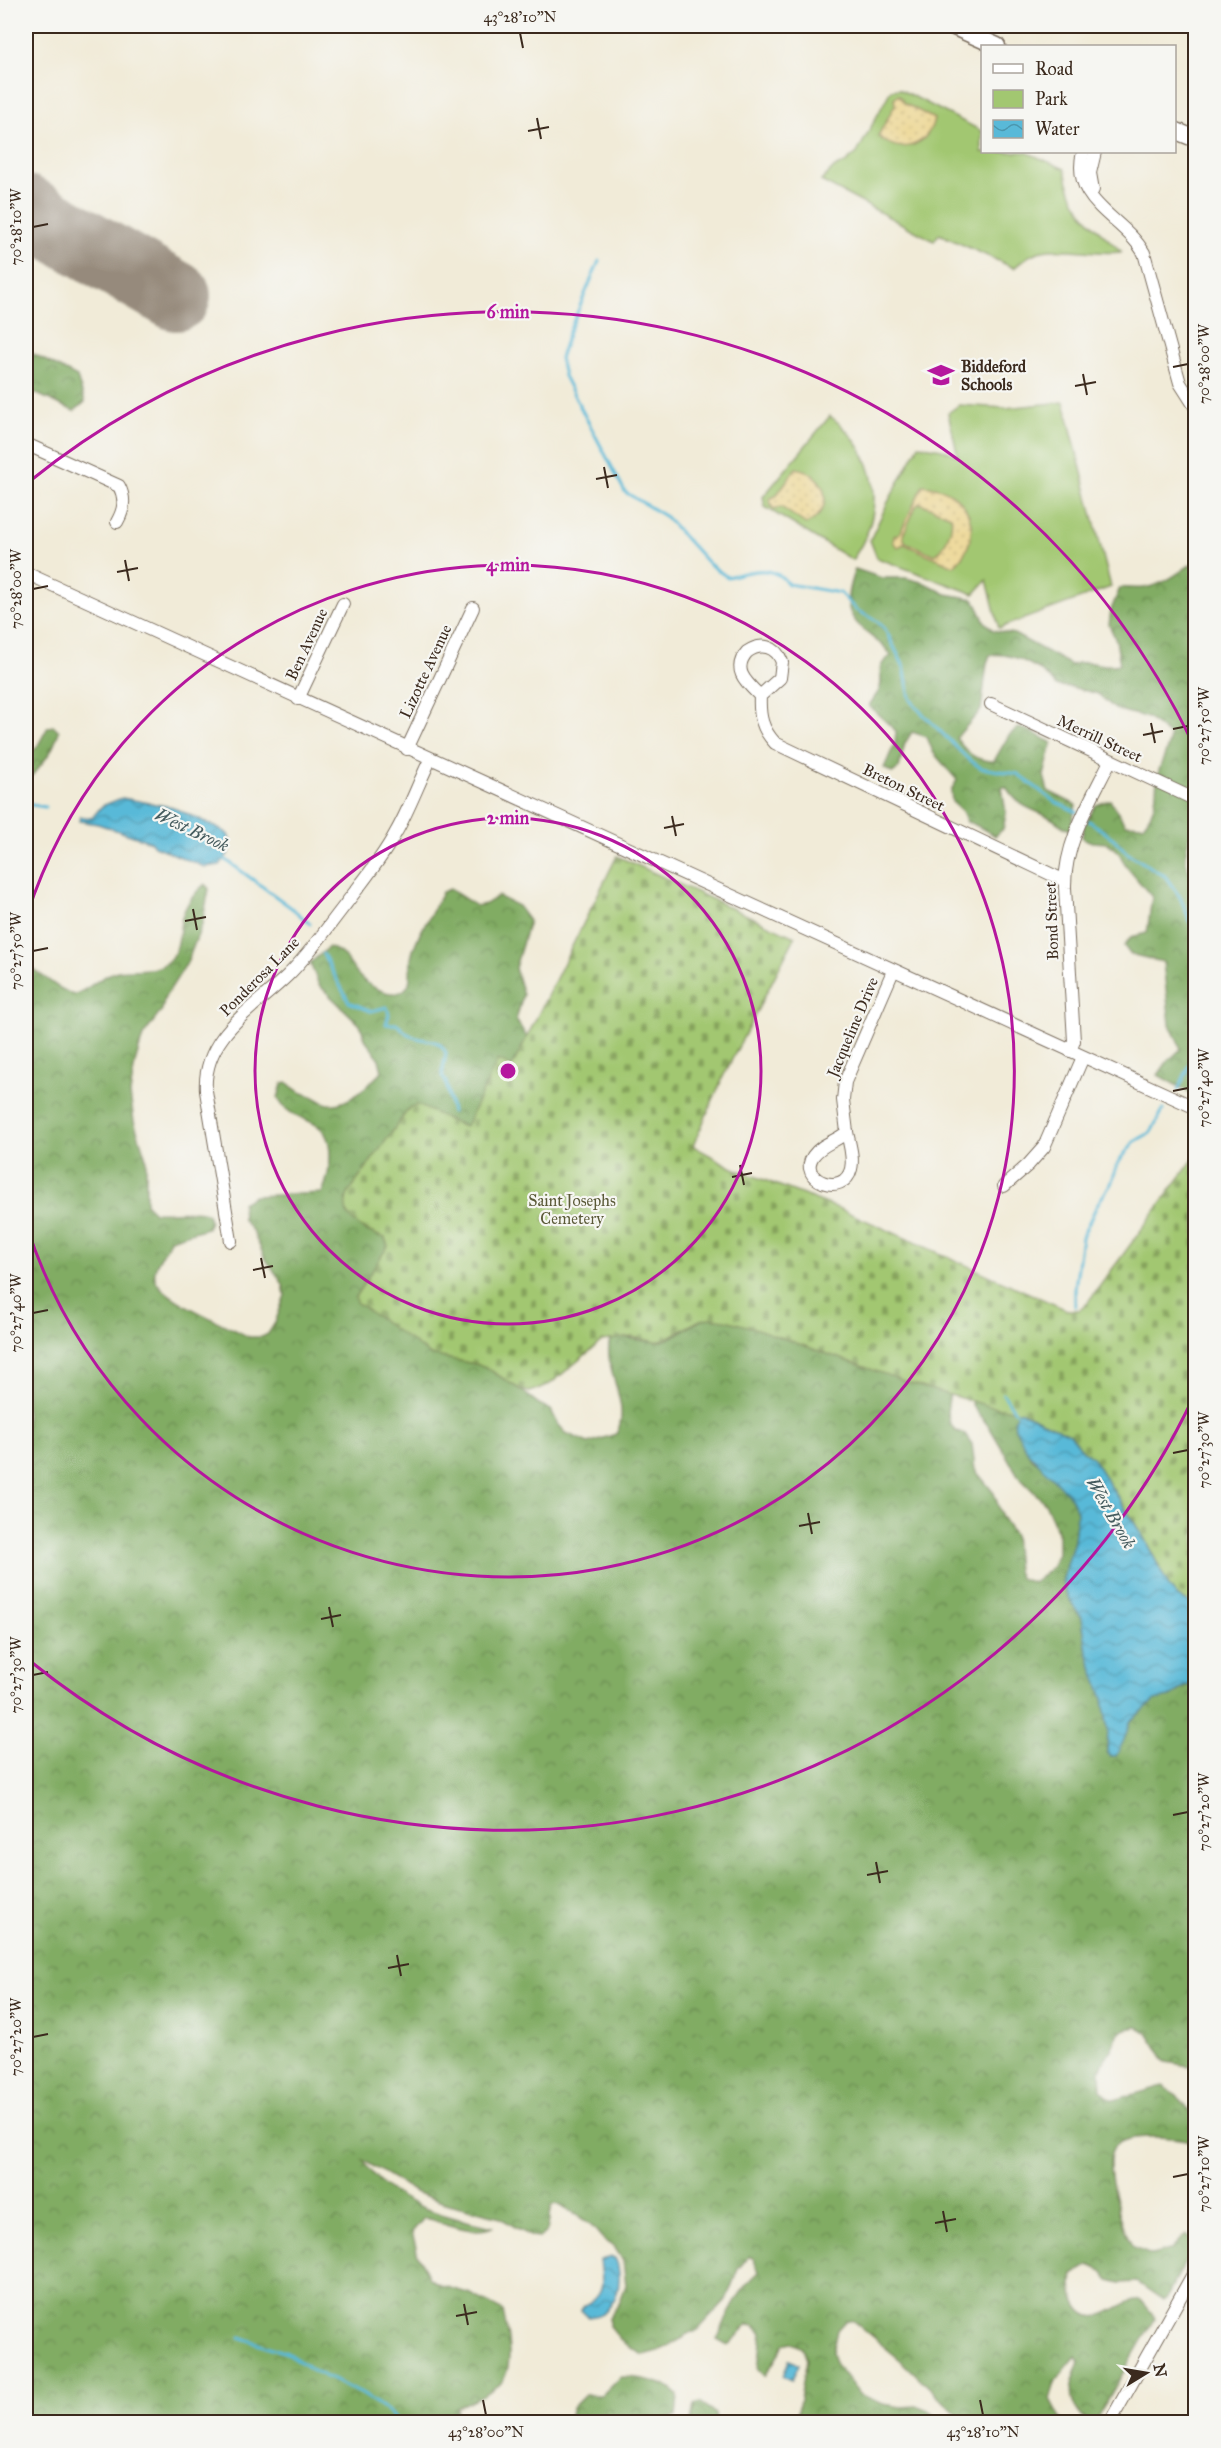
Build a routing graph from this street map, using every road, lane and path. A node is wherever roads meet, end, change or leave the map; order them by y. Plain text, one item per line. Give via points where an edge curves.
1 (952, 26) edge
2 (995, 45) edge
3 (1176, 131) edge
4 (1196, 139) edge
5 (1083, 153) edge
6 (1095, 153) edge
7 (1098, 205) junction
8 (1196, 408) edge
9 (26, 444) edge
10 (117, 522) dead end
11 (26, 573) edge
12 (343, 604) dead end
13 (473, 608) dead end
14 (760, 696) dead end
15 (298, 699) junction
16 (991, 704) dead end
17 (407, 749) junction
18 (430, 760) junction
19 (1110, 761) junction
20 (1196, 800) edge
21 (1065, 882) junction
22 (893, 971) junction
23 (1070, 1051) junction
24 (1083, 1057) junction
25 (1196, 1108) edge
26 (847, 1132) dead end
27 (1004, 1186) dead end
28 (231, 1241) dead end
29 (1196, 2269) edge
30 (1110, 2422) edge

1 - 2 street
3 - 4 street
5 - 7 street via 1083,183
6 - 7 street via 1090,179
7 - 8 street via 1134,238 1144,253 1180,383
9 - 10 street via 119,486 124,504
11 - 15 street
12 - 15 street, Ben Avenue
13 - 17 street, Lizotte Avenue
14 - 21 street, Breton Street via 760,719 781,746
15 - 17 street
16 - 19 street, Merrill Street
17 - 18 street
18 - 22 street
18 - 28 street, Ponderosa Lane via 396,834 381,857 297,965 234,1024 211,1056 206,1091
19 - 20 street, Merrill Street
19 - 21 street, Bond Street via 1074,838
21 - 23 street, Bond Street via 1074,1041
22 - 23 street
22 - 26 street, Jacqueline Drive via 845,1082
23 - 24 street
24 - 25 street
24 - 27 street via 1044,1147 1029,1166
29 - 30 street

